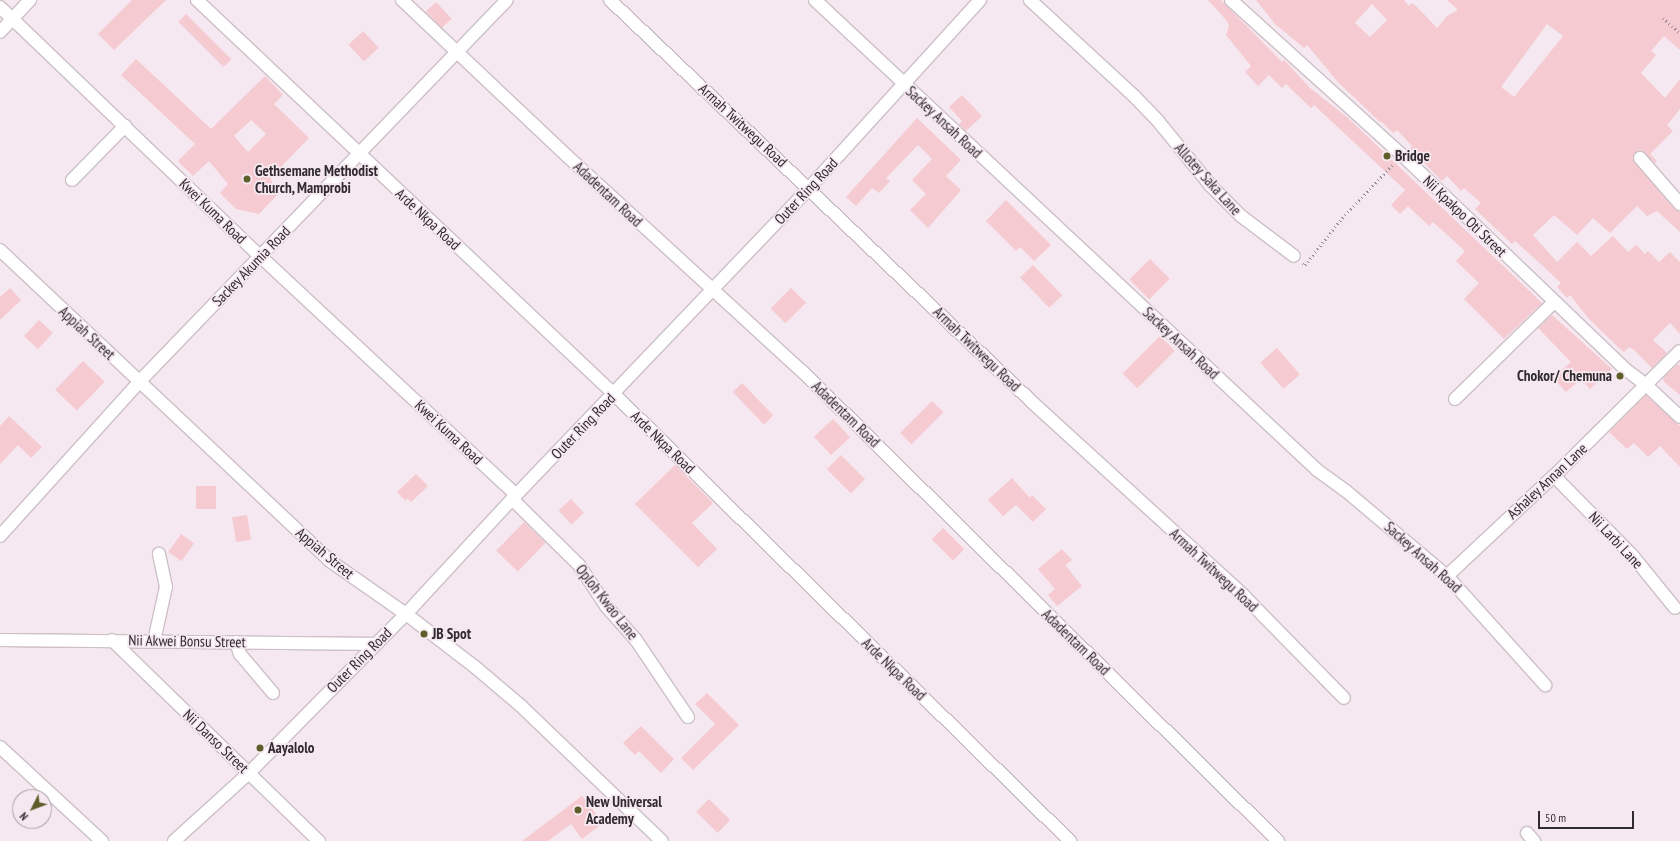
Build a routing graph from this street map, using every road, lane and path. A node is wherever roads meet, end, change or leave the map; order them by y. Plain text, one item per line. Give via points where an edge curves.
1 (30, 0) edge
2 (198, 0) edge
3 (402, 0) edge
4 (507, 0) edge
5 (610, 0) edge
6 (815, 0) edge
7 (980, 0) edge
8 (1030, 0) edge
9 (1231, 0) edge
10 (0, 7) edge
11 (1663, 18) dead end
12 (13, 19) junction
13 (0, 32) edge
14 (1680, 33) edge
15 (458, 52) junction
16 (904, 84) junction
17 (125, 126) junction
18 (358, 154) junction
19 (1402, 155) junction
20 (1640, 158) dead end
21 (72, 180) dead end
22 (809, 188) junction
23 (1680, 204) edge
24 (0, 250) edge
25 (260, 256) junction
26 (1294, 256) joint
27 (712, 290) junction
28 (1554, 302) junction
29 (1680, 351) edge
30 (139, 382) junction
31 (1645, 384) junction
32 (614, 394) junction
33 (1455, 399) dead end
34 (1680, 417) edge
35 (1554, 476) junction
36 (514, 497) junction
37 (0, 536) edge
38 (159, 554) dead end
39 (1447, 576) junction
40 (1675, 608) dead end
41 (406, 614) junction
42 (0, 640) edge
43 (112, 640) junction
44 (154, 641) junction
45 (236, 642) junction
46 (374, 644) junction
47 (1545, 685) dead end
48 (273, 693) dead end
49 (1344, 698) dead end
50 (688, 717) dead end
51 (0, 746) edge
52 (248, 773) junction
53 (102, 841) edge
54 (174, 841) edge
55 (319, 841) edge
56 (662, 841) edge
57 (1070, 841) edge
58 (1278, 841) edge

1 - 12 street
2 - 18 street, Arde Nkpa Road
3 - 15 street, Adadentam Road
4 - 15 street, Sackey Akumia Road
5 - 22 street, Armah Twitwegu Road
6 - 16 street, Sackey Ansah Road
7 - 16 street, Outer Ring Road
8 - 26 street, Allotey Saka Lane via 1135,97 1211,186 1241,216
9 - 19 street, Nii Kpakpo Oti Street
10 - 12 street, Kwei Kuma Road
11 - 14 path
12 - 13 street
12 - 17 street, Kwei Kuma Road
15 - 18 street, Sackey Akumia Road
15 - 27 street, Adadentam Road
16 - 22 street, Outer Ring Road
16 - 39 street, Sackey Ansah Road via 1317,470 1346,490
17 - 21 street
17 - 25 street, Kwei Kuma Road
18 - 25 street, Sackey Akumia Road
18 - 32 street, Arde Nkpa Road
19 - 26 path via 1342,218 1305,265
19 - 28 street, Nii Kpakpo Oti Street
20 - 23 street
22 - 27 street, Outer Ring Road
22 - 49 street, Armah Twitwegu Road via 1032,402 1243,595
24 - 30 street, Appiah Street
25 - 30 street, Sackey Akumia Road
25 - 36 street, Kwei Kuma Road
27 - 32 street, Outer Ring Road
27 - 58 street, Adadentam Road via 802,371 906,472 998,567 1176,738
28 - 31 street, Nii Kpakpo Oti Street via 1625,370
28 - 33 street
29 - 31 street, Ashaley Annan Lane
30 - 37 street, Sackey Akumia Road
30 - 41 street, Appiah Street via 330,561
31 - 34 street, Nii Kpakpo Oti Street
31 - 35 street, Ashaley Annan Lane
32 - 36 street, Outer Ring Road
32 - 57 street, Arde Nkpa Road
35 - 39 street, Ashaley Annan Lane
35 - 40 street, Nii Larbi Lane via 1632,555
36 - 41 street, Outer Ring Road
36 - 50 street, Oploh Kwao Lane via 579,565 606,606 636,640
38 - 44 street via 166,587
39 - 47 street, Sackey Ansah Road
41 - 46 street, Outer Ring Road
41 - 56 street, Appiah Street via 521,706
42 - 43 street, Nii Akwei Bonsu Street
43 - 44 street, Nii Akwei Bonsu Street
43 - 52 street, Nii Danso Street
44 - 45 street, Nii Akwei Bonsu Street
45 - 46 street, Nii Akwei Bonsu Street
45 - 48 street via 240,654
46 - 52 street, Outer Ring Road
51 - 53 street
52 - 54 street, Outer Ring Road
52 - 55 street, Nii Danso Street

